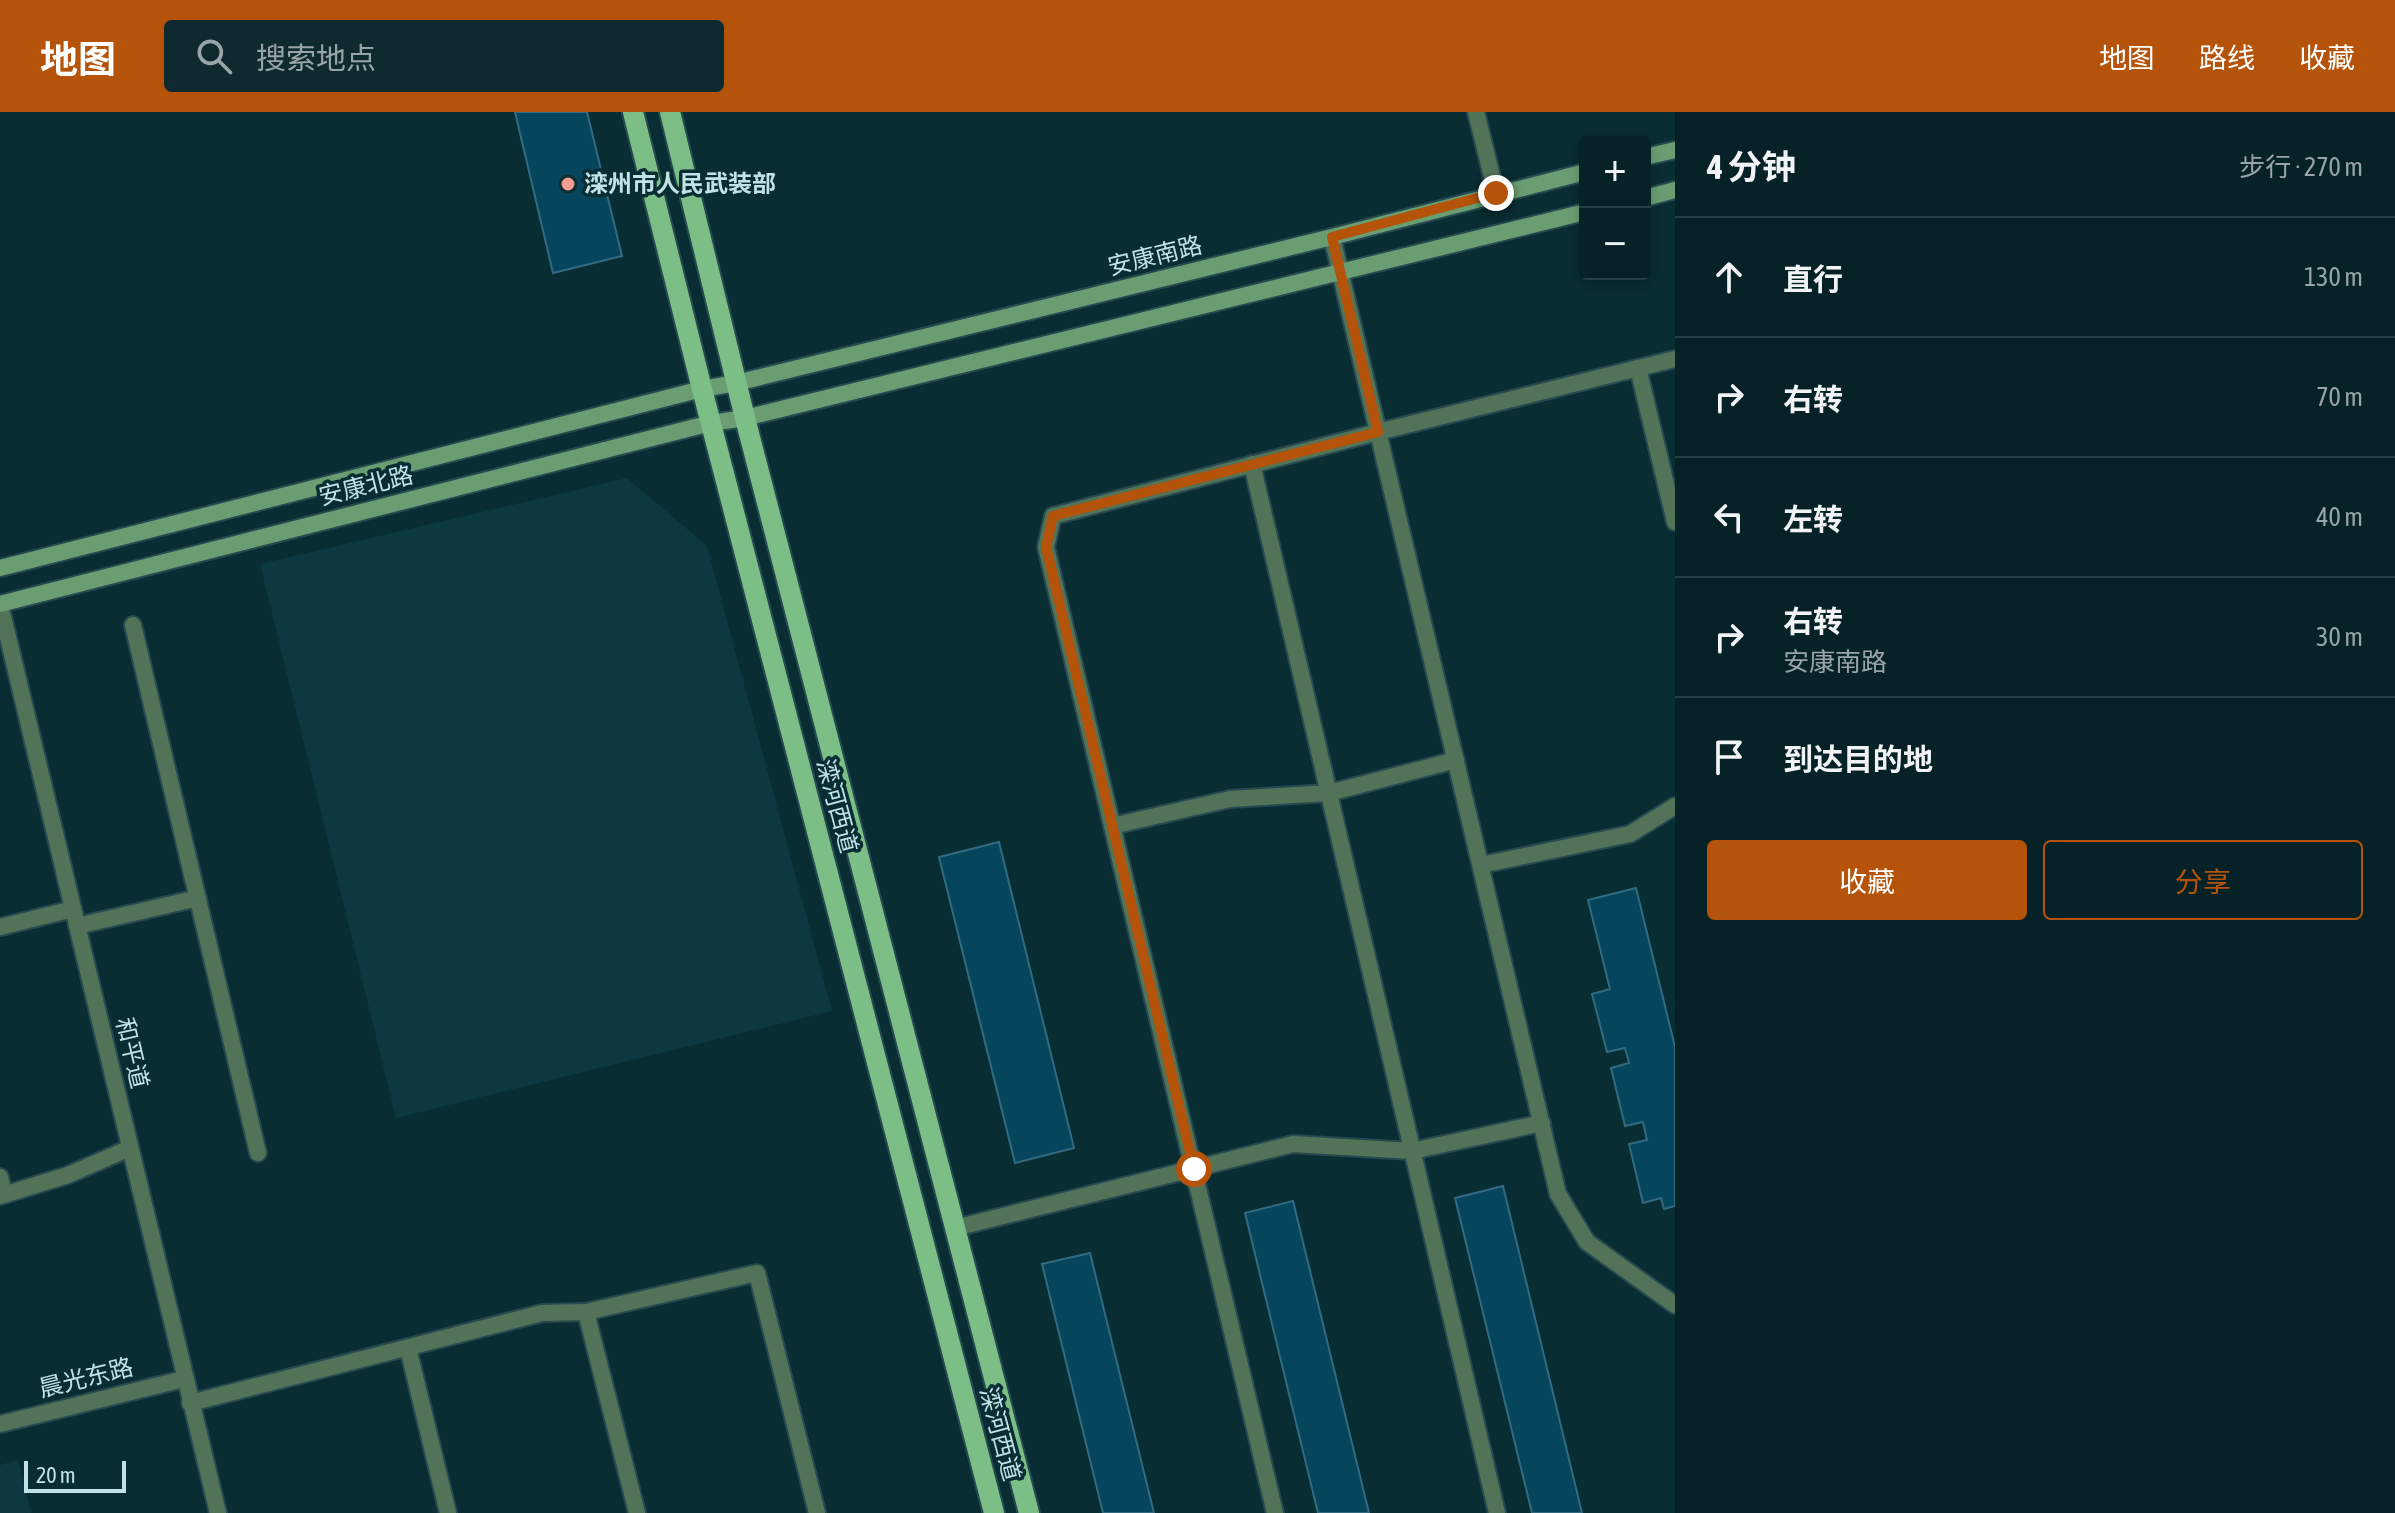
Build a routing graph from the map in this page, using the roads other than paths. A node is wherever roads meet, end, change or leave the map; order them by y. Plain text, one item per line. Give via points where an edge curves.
1 (633, 112) edge
2 (670, 112) edge
3 (1476, 112) edge
4 (1675, 150) edge
5 (1651, 156) edge
6 (1579, 173) edge
7 (1675, 190) edge
8 (1496, 193) junction
9 (1651, 196) edge
10 (1579, 213) edge
11 (1332, 237) junction
12 (1340, 272) junction
13 (1675, 359) edge
14 (1638, 368) junction
15 (736, 383) junction
16 (702, 389) junction
17 (745, 418) junction
18 (711, 423) junction
19 (1378, 432) junction
20 (1252, 464) junction
21 (1675, 522) edge
22 (0, 568) edge
23 (0, 604) edge
24 (133, 625) dead end
25 (1456, 760) junction
26 (1329, 793) junction
27 (1675, 806) edge
28 (1112, 826) junction
29 (1481, 865) junction
30 (198, 898) junction
31 (73, 909) junction
32 (77, 926) junction
33 (0, 927) edge
34 (1542, 1123) junction
35 (130, 1148) junction
36 (1412, 1151) junction
37 (258, 1153) dead end
38 (1194, 1169) junction
39 (0, 1177) edge
40 (2, 1196) edge
41 (955, 1228) junction
42 (1675, 1305) edge
43 (586, 1312) junction
44 (408, 1348) junction
45 (184, 1379) junction
46 (190, 1403) junction
47 (0, 1424) edge
48 (218, 1513) edge
49 (448, 1513) edge
50 (637, 1513) edge
51 (817, 1513) edge
52 (994, 1513) edge
53 (1029, 1513) edge
54 (1275, 1513) edge
55 (1497, 1513) edge

1 - 16 main road, 滦河西道
2 - 15 main road, 滦河西道
3 - 8 street
4 - 5 main road
6 - 8 main road, 安康南路
7 - 9 main road
8 - 11 main road, 安康南路
10 - 12 main road
11 - 12 street
11 - 15 main road, 安康南路
12 - 17 main road
12 - 19 street
13 - 14 street
14 - 19 street
14 - 21 street
15 - 16 main road, 安康北路
15 - 17 main road, 滦河西道
16 - 18 main road, 滦河西道
16 - 22 main road, 安康北路
17 - 18 main road, 安康北路
17 - 41 main road, 滦河西道
18 - 23 main road, 安康北路
18 - 52 main road, 滦河西道
19 - 20 street
19 - 25 street
20 - 26 street
20 - 28 street via 1053,516 1046,547
23 - 31 street, 和平道
24 - 30 street
25 - 26 street
25 - 29 street
26 - 28 street via 1230,799
26 - 36 street
27 - 29 street via 1630,834
28 - 38 street
29 - 34 street
30 - 32 street
30 - 37 street
31 - 32 street, 和平道
31 - 33 street
32 - 35 street, 和平道
34 - 36 street
34 - 42 street via 1558,1194 1587,1242
35 - 40 street
35 - 45 street, 和平道
36 - 38 street via 1293,1144
36 - 55 street
38 - 41 street
38 - 54 street
39 - 40 street
41 - 53 main road, 滦河西道
43 - 44 street via 542,1313
43 - 50 street
43 - 51 street via 757,1273
44 - 46 street
44 - 49 street
45 - 46 street, 和平道
45 - 47 street, 晨光东路
46 - 48 street, 和平道

